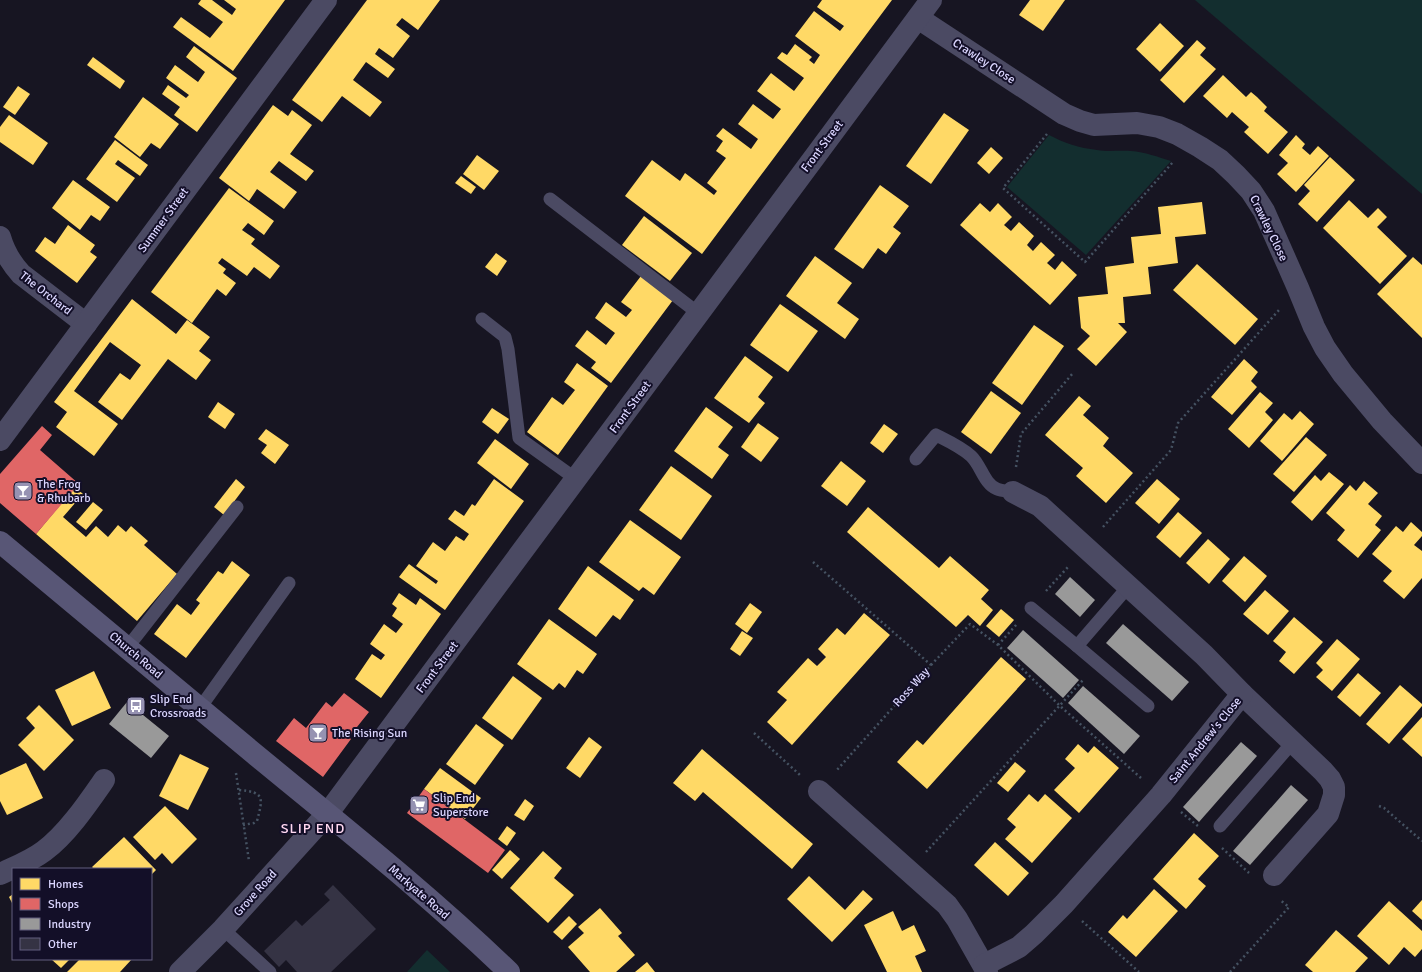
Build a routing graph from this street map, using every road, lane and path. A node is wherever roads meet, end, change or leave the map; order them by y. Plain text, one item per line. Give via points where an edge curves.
1 (326, 0) edge
2 (931, 0) edge
3 (918, 18) junction
4 (1064, 114) junction
5 (1191, 142) junction
6 (550, 199) dead end
7 (0, 237) edge
8 (1298, 288) junction
9 (698, 314) junction
10 (482, 319) dead end
11 (86, 324) junction
12 (1073, 373) dead end
13 (0, 440) edge
14 (916, 460) dead end
15 (1422, 463) edge
16 (576, 479) junction
17 (1013, 492) junction
18 (237, 507) dead end
19 (0, 542) edge
20 (1085, 547) junction
21 (813, 562) dead end
22 (289, 583) dead end
23 (1128, 587) junction
24 (1031, 608) junction
25 (998, 645) junction
26 (1077, 646) junction
27 (127, 648) junction
28 (1098, 663) junction
29 (931, 665) junction
30 (1242, 694) junction
31 (1060, 706) junction
32 (1148, 706) dead end
33 (200, 708) junction
34 (754, 733) dead end
35 (1293, 742) junction
36 (236, 771) dead end
37 (104, 780) dead end
38 (239, 790) junction
39 (819, 791) junction
40 (1161, 796) junction
41 (1380, 806) dead end
42 (328, 813) junction
43 (243, 825) junction
44 (1220, 826) dead end
45 (1200, 828) dead end
46 (1422, 841) edge
47 (1221, 846) dead end
48 (250, 866) dead end
49 (12, 868) edge
50 (13, 868) edge
51 (909, 871) junction
52 (0, 874) edge
53 (1252, 875) dead end
54 (1274, 875) dead end
55 (1278, 898) dead end
56 (1064, 904) junction
57 (223, 929) junction
58 (985, 969) edge
59 (267, 971) edge
60 (180, 972) edge
61 (508, 972) edge
62 (1139, 972) edge
63 (1230, 972) edge

1 - 11 street, Summer Street
2 - 3 street, Front Street
3 - 4 street, Crawley Close
3 - 9 street, Front Street
4 - 5 street, Crawley Close via 1094,125 1138,123 1159,127
4 - 5 path via 1003,188 1085,262
5 - 8 street, Crawley Close via 1220,160 1251,191 1264,211
6 - 9 lane
7 - 11 street, The Orchard via 12,264 21,274
8 - 15 street, Crawley Close via 1314,327 1343,374 1382,421
8 - 20 path via 1178,423 1171,450
9 - 16 street, Front Street
10 - 16 lane via 505,337 519,438
11 - 13 street, Summer Street
12 - 17 path via 1021,434
14 - 17 lane via 936,435 959,447 978,463 991,486 998,490
16 - 42 street, Front Street
17 - 20 street, Saint Andrew's Close via 1040,506
18 - 27 lane
19 - 27 main road, Church Road
20 - 23 street, Saint Andrew's Close
20 - 24 path
21 - 29 path, Ross Way
22 - 33 lane
23 - 26 lane
23 - 30 street, Saint Andrew's Close via 1204,655
24 - 25 path
24 - 26 lane
25 - 29 path via 970,624
25 - 31 path
26 - 28 lane
27 - 33 main road, Church Road
28 - 31 path
28 - 32 lane
29 - 39 path, Ross Way
30 - 35 street
30 - 40 street, Saint Andrew's Close
31 - 40 path
31 - 51 path
33 - 42 main road, Church Road
34 - 39 path
35 - 44 lane
35 - 54 street via 1330,779 1334,795 1328,814
36 - 38 path
37 - 50 street via 84,809 57,839 44,851
38 - 43 path
38 - 43 path via 256,793 262,800 258,821
39 - 51 street
40 - 45 path
40 - 56 street, Saint Andrew's Close
41 - 46 path
42 - 57 street, Grove Road
42 - 61 main road, Markyate Road
43 - 48 path
47 - 53 path
49 - 52 street
51 - 58 street via 947,905
55 - 63 path via 1289,907
56 - 58 street, Saint Andrew's Close via 1034,934
56 - 62 path
57 - 59 lane
57 - 60 street, Grove Road

